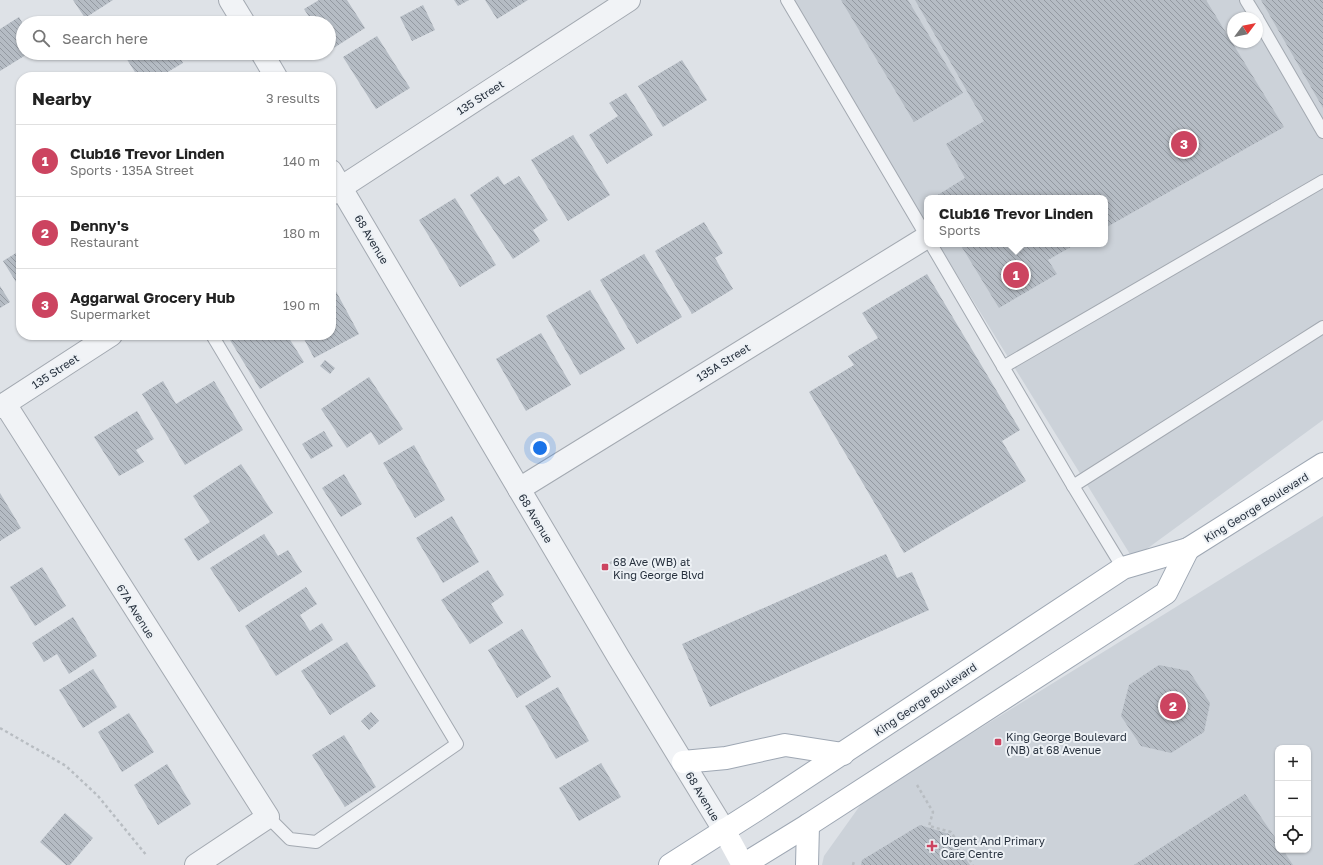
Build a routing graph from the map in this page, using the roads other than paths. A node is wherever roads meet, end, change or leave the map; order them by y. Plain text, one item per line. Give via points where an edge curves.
1 (230, 0) edge
2 (629, 0) edge
3 (787, 0) edge
4 (1246, 0) edge
5 (1253, 12) edge
6 (240, 16) edge
7 (1263, 28) edge
8 (266, 60) edge
9 (273, 72) edge
10 (1323, 132) edge
11 (1323, 181) edge
12 (336, 183) edge
13 (336, 187) edge
14 (924, 232) edge
15 (924, 239) edge
16 (933, 247) edge
17 (1323, 328) edge
18 (103, 340) edge
19 (215, 340) edge
20 (1003, 367) junction
21 (2, 406) edge
22 (1323, 464) edge
23 (1073, 486) junction
24 (519, 489) junction
25 (1188, 549) junction
26 (1123, 568) junction
27 (843, 754) junction
28 (683, 762) junction
29 (268, 817) junction
30 (808, 825) junction
31 (724, 830) junction
32 (196, 865) edge
33 (670, 865) edge
34 (743, 865) edge
35 (807, 865) edge

1 - 6 street
2 - 12 street, 135 Street
3 - 14 lane
4 - 5 lane
7 - 10 lane
8 - 9 street
11 - 20 lane
13 - 24 street, 68 Avenue
15 - 24 street, 135A Street
16 - 20 lane
17 - 23 lane
18 - 21 street, 135 Street
19 - 29 lane via 457,744 316,842 290,839
20 - 23 lane
21 - 29 street, 67A Avenue
22 - 25 main road, King George Boulevard
23 - 26 lane
24 - 28 street, 68 Avenue
25 - 26 main road, King George Boulevard
25 - 30 main road via 1166,594
26 - 27 main road, King George Boulevard
27 - 28 main road via 785,745 726,758
27 - 31 main road, King George Boulevard
28 - 31 street, 68 Avenue
29 - 32 street
30 - 34 main road
30 - 35 main road
31 - 33 main road, King George Boulevard
31 - 34 main road, 68 Avenue

